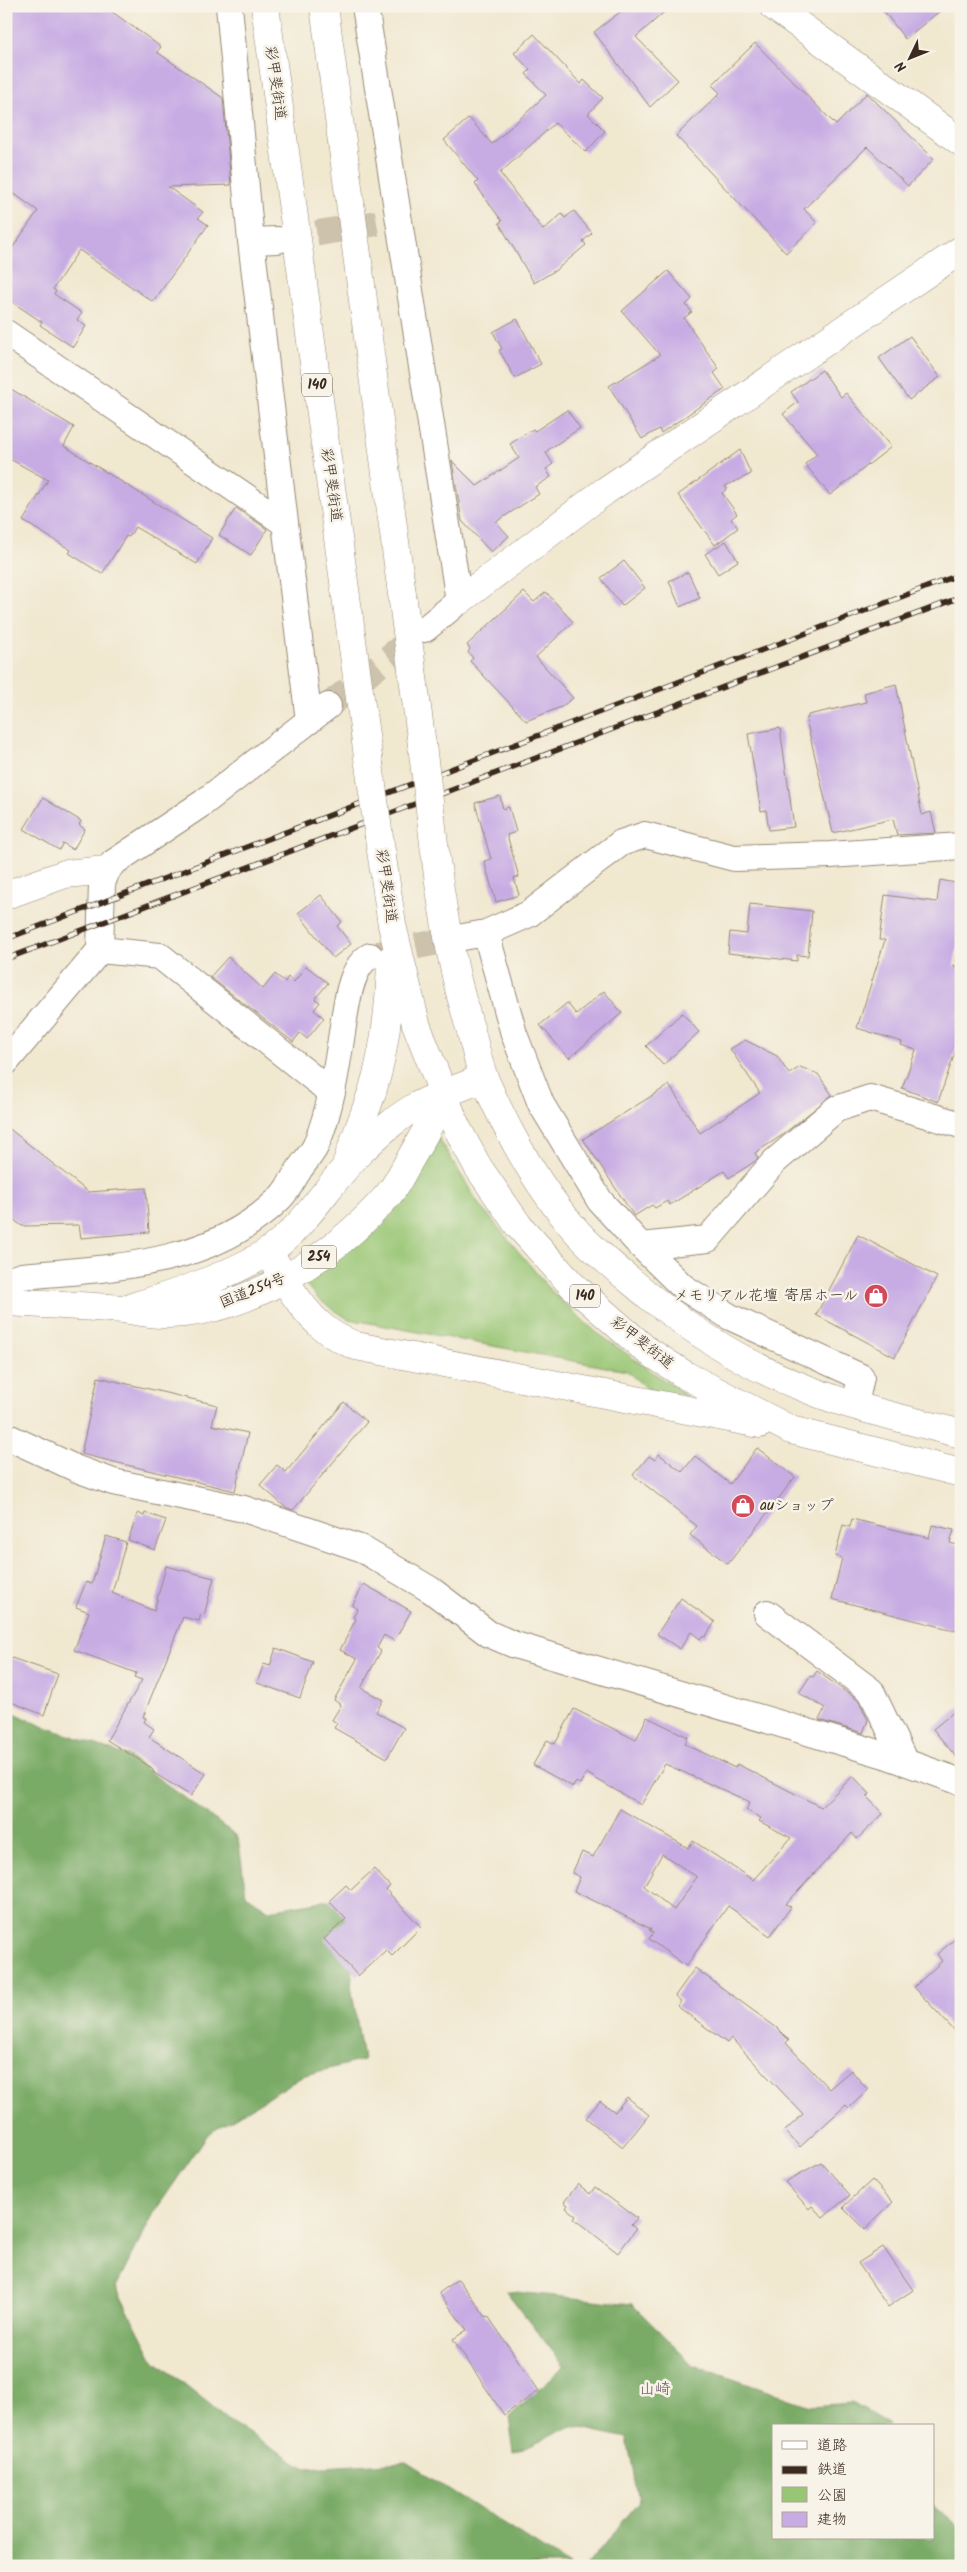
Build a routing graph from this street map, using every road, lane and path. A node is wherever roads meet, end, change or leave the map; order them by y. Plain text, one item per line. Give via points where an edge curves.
1 (229, 6) edge
2 (264, 6) edge
3 (324, 6) edge
4 (365, 6) edge
5 (773, 6) edge
6 (961, 142) edge
7 (278, 240) tunnel mouth
8 (251, 241) junction
9 (961, 250) edge
10 (6, 333) edge
11 (283, 522) junction
12 (459, 601) junction
13 (424, 628) tunnel mouth
14 (961, 846) edge
15 (107, 870) junction
16 (6, 895) edge
17 (392, 925) junction
18 (100, 950) junction
19 (370, 956) tunnel mouth
20 (6, 1062) edge
21 (484, 1078) junction
22 (332, 1093) junction
23 (444, 1095) junction
24 (961, 1125) edge
25 (344, 1169) junction
26 (641, 1246) junction
27 (269, 1251) junction
28 (6, 1280) edge
29 (284, 1280) junction
30 (6, 1302) edge
31 (125, 1310) junction
32 (777, 1340) junction
33 (763, 1371) junction
34 (855, 1405) junction
35 (791, 1430) junction
36 (961, 1434) edge
37 (6, 1436) edge
38 (961, 1473) edge
39 (767, 1613) dead end
40 (905, 1762) junction
41 (961, 1782) edge

1 - 8 street
2 - 17 main road, 彩甲斐街道 / 140, bridge
3 - 21 main road, 140, bridge via 442,909 461,1000
4 - 12 street via 388,221
5 - 6 main road
7 - 8 street
8 - 11 street
9 - 12 main road via 605,491
10 - 11 street
11 - 15 street via 318,713 203,803 120,857
12 - 13 street
14 - 26 street via 734,858 645,836 621,843 529,914 474,935 541,1104 600,1201
15 - 16 main road via 65,874
15 - 18 street via 102,884
17 - 23 main road, 彩甲斐街道 / 140 via 416,1024
17 - 25 main road via 391,977 383,1048 373,1090
18 - 20 street
18 - 22 street via 160,956
19 - 22 street via 358,966 347,1004
21 - 23 main road, 国道254号 / 254
21 - 33 main road, 140 via 543,1189 572,1227 610,1264 662,1306 704,1337
22 - 28 street via 315,1146 282,1196 233,1233 181,1254 130,1266
23 - 25 main road, 国道254号 / 254 via 418,1106 392,1123
23 - 29 main road, 国道254号 / 254 via 390,1193 354,1228
23 - 35 main road, 彩甲斐街道 / 140 via 478,1167 518,1225 571,1284 645,1349 685,1375
24 - 26 street via 870,1098 836,1109 774,1162 708,1239
25 - 27 main road, 国道254号 / 254 via 303,1223
26 - 32 street via 682,1287 730,1317
27 - 29 main road
27 - 31 main road, 国道254号 / 254 via 162,1298
29 - 31 main road, 国道254号 / 254 via 227,1304 188,1312 160,1314
29 - 35 main road via 328,1332 356,1346
30 - 31 main road, 国道254号 / 254
32 - 33 street
32 - 34 street via 861,1377
33 - 34 main road, 140
34 - 36 main road, 140
35 - 38 main road, 彩甲斐街道 / 140
37 - 40 street via 113,1482 244,1509 360,1548 431,1590 489,1634 515,1645
39 - 40 street via 871,1691
40 - 41 street

